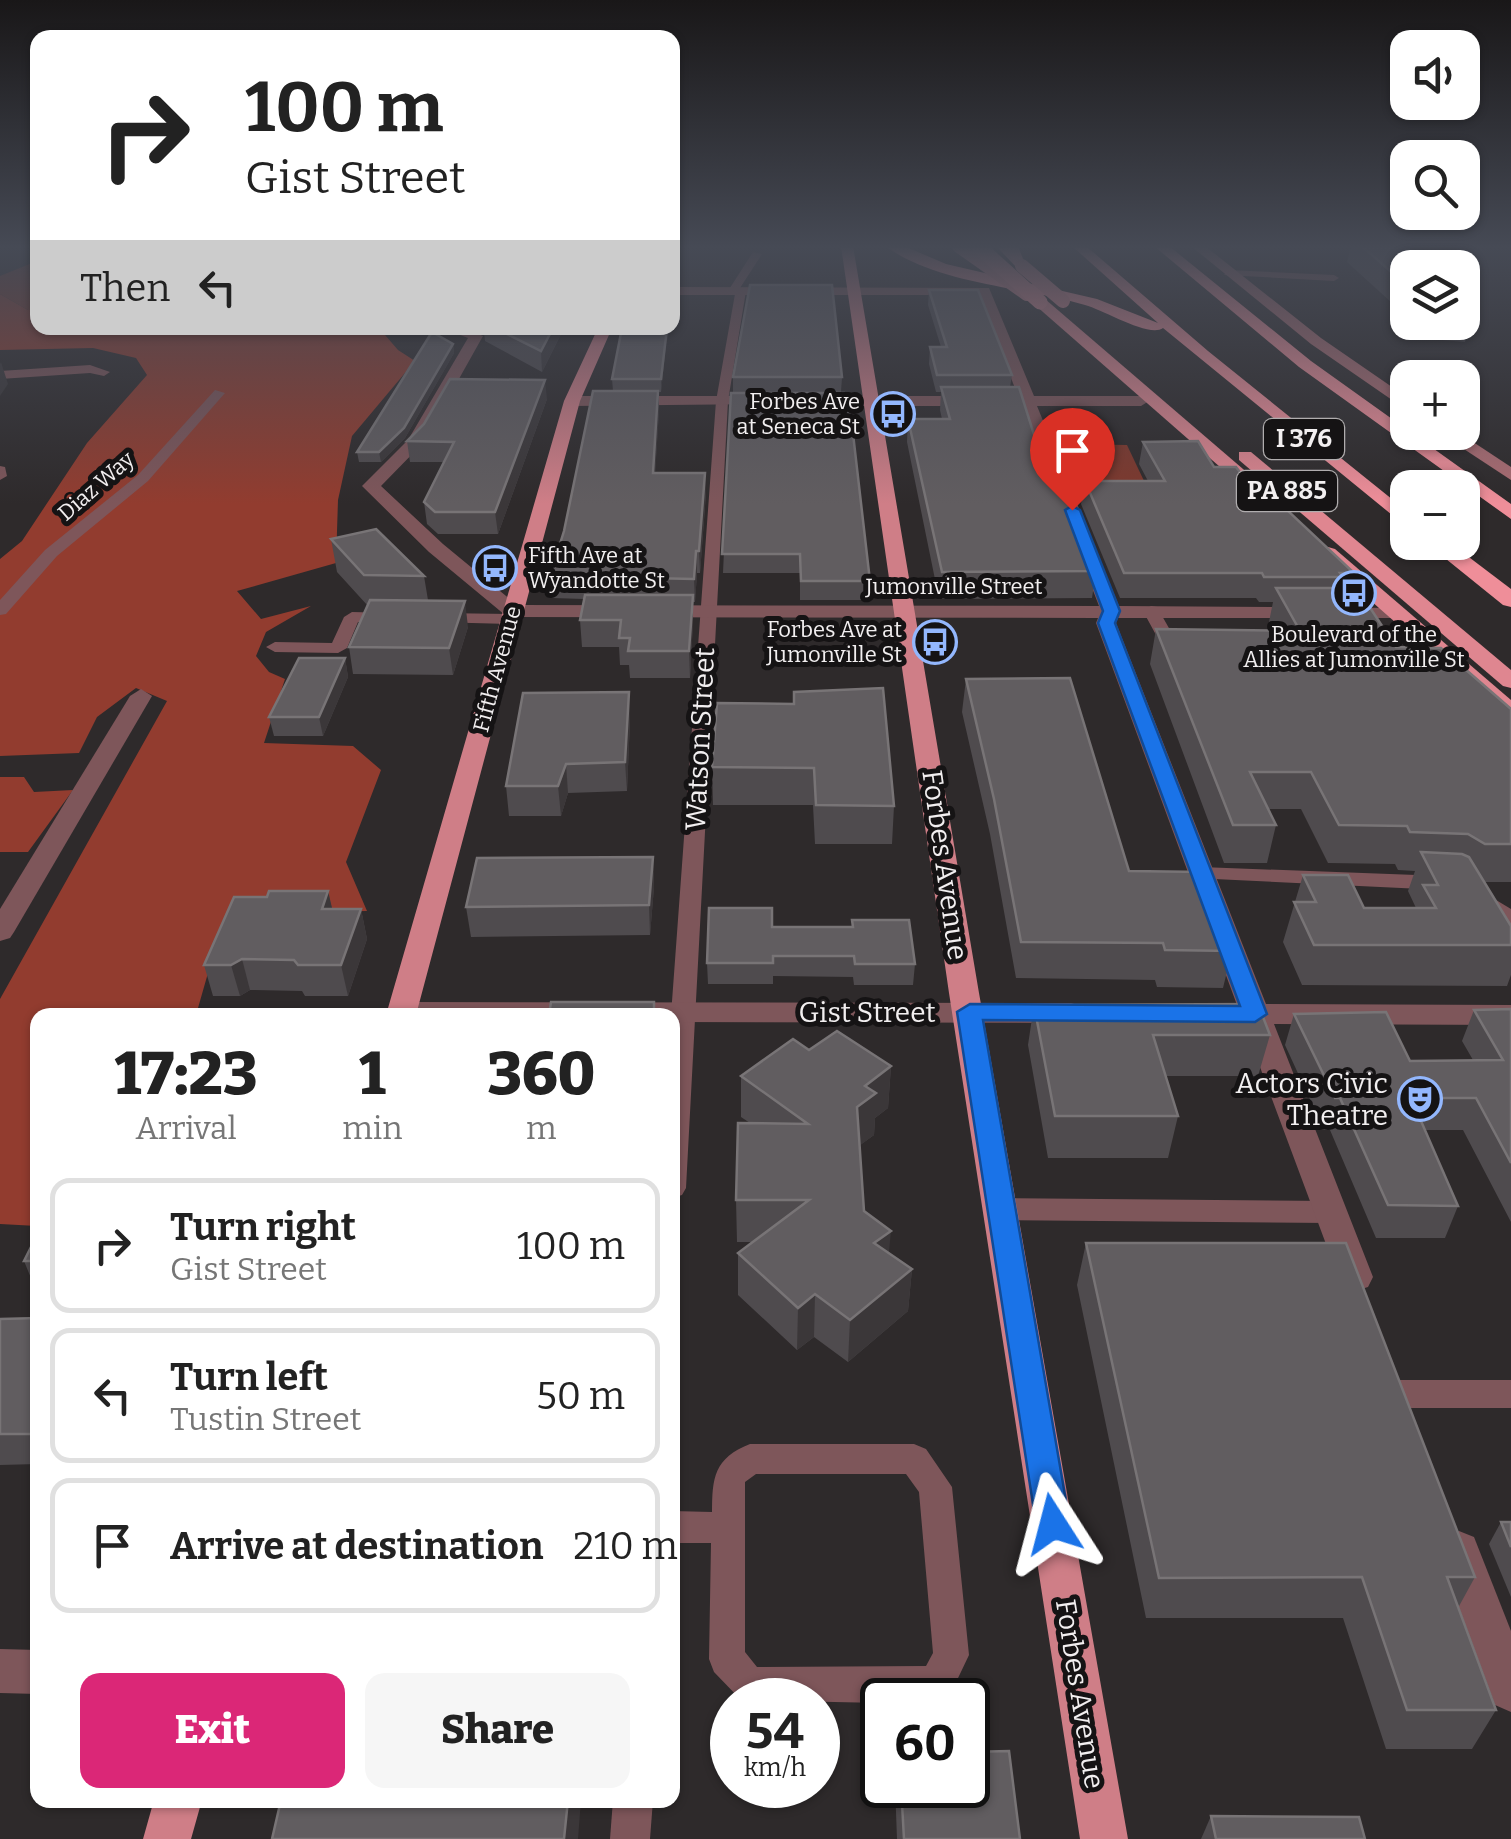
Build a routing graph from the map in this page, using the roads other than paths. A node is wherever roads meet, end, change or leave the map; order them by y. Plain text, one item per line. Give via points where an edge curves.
1 (731, 332) edge
2 (861, 332) edge
3 (1001, 332) edge
4 (1074, 332) edge
5 (1099, 332) edge
6 (1158, 332) edge
7 (1177, 332) edge
8 (1265, 332) edge
9 (1309, 332) edge
10 (473, 335) edge
11 (602, 335) edge
12 (1202, 354) junction
13 (104, 372) dead end
14 (0, 375) edge
15 (1390, 391) edge
16 (219, 392) dead end
17 (572, 401) junction
18 (722, 401) junction
19 (777, 401) edge
20 (796, 401) edge
21 (873, 401) junction
22 (1030, 401) junction
23 (1141, 401) dead end
24 (1473, 450) edge
25 (1511, 476) edge
26 (1390, 507) edge
27 (1278, 509) edge
28 (1511, 513) edge
29 (1308, 535) edge
30 (1458, 560) edge
31 (1511, 600) edge
32 (0, 610) edge
33 (708, 611) junction
34 (1111, 611) junction
35 (1151, 611) junction
36 (907, 612) junction
37 (1396, 612) junction
38 (511, 615) junction
39 (1203, 643) edge
40 (275, 647) dead end
41 (1511, 680) edge
42 (141, 696) dead end
43 (1511, 712) edge
44 (1202, 873) junction
45 (1511, 920) edge
46 (0, 932) edge
47 (404, 1008) edge
48 (970, 1012) junction
49 (680, 1013) edge
50 (684, 1013) junction
51 (1100, 1013) edge
52 (1211, 1014) edge
53 (1255, 1014) junction
54 (1511, 1014) edge
55 (680, 1071) edge
56 (1002, 1208) junction
57 (1330, 1212) junction
58 (1365, 1303) edge
59 (1386, 1358) edge
60 (1400, 1394) junction
61 (1511, 1394) edge
62 (1414, 1432) edge
63 (1449, 1525) edge
64 (680, 1527) edge
65 (727, 1528) junction
66 (0, 1671) edge
67 (30, 1672) edge
68 (1511, 1689) edge
69 (176, 1808) edge
70 (632, 1808) edge
71 (167, 1839) edge
72 (630, 1839) edge
73 (1104, 1839) edge

1 - 18 lane, Watson Street
2 - 21 main road, Forbes Avenue
3 - 22 street
4 - 27 highway, PA 885
5 - 41 highway, PA 885, bridge
6 - 12 highway
7 - 12 highway, I 376
8 - 28 highway, I 376
9 - 15 main road
10 - 38 street via 415,443 371,486
11 - 17 main road, Fifth Avenue
12 - 26 highway, I 376
13 - 14 lane
16 - 32 lane, Diaz Way via 143,478 51,553
17 - 18 street
17 - 38 main road, Fifth Avenue
18 - 19 street
18 - 33 lane, Watson Street
20 - 21 street
21 - 22 street
21 - 36 main road, Forbes Avenue
22 - 23 street
22 - 34 street
24 - 25 main road
29 - 37 highway, PA 885
30 - 31 highway
33 - 36 street, Jumonville Street
33 - 38 street, Jumonville Street
33 - 50 lane, Watson Street
34 - 35 street, Jumonville Street
34 - 36 street, Jumonville Street
34 - 44 street via 1106,623
35 - 37 street, Jumonville Street
35 - 39 lane via 1168,642
36 - 48 main road, Forbes Avenue
37 - 43 highway, PA 885
38 - 40 lane via 352,618 338,648
38 - 47 main road, Fifth Avenue
42 - 46 street
44 - 45 lane via 1455,883
44 - 53 street
48 - 50 street, Gist Street
48 - 51 street, Gist Street
48 - 56 main road, Forbes Avenue
49 - 50 street, Gist Street
50 - 55 lane, Watson Street
52 - 53 street
53 - 54 street
53 - 57 street
56 - 57 lane
56 - 73 main road, Forbes Avenue
57 - 58 street
59 - 60 street
60 - 61 lane
60 - 62 street
63 - 68 street
64 - 65 lane
65 - 65 lane via 729,1475 750,1458 914,1459 935,1487 951,1655 936,1684 750,1684 727,1659
66 - 67 street
69 - 71 main road
70 - 72 lane

